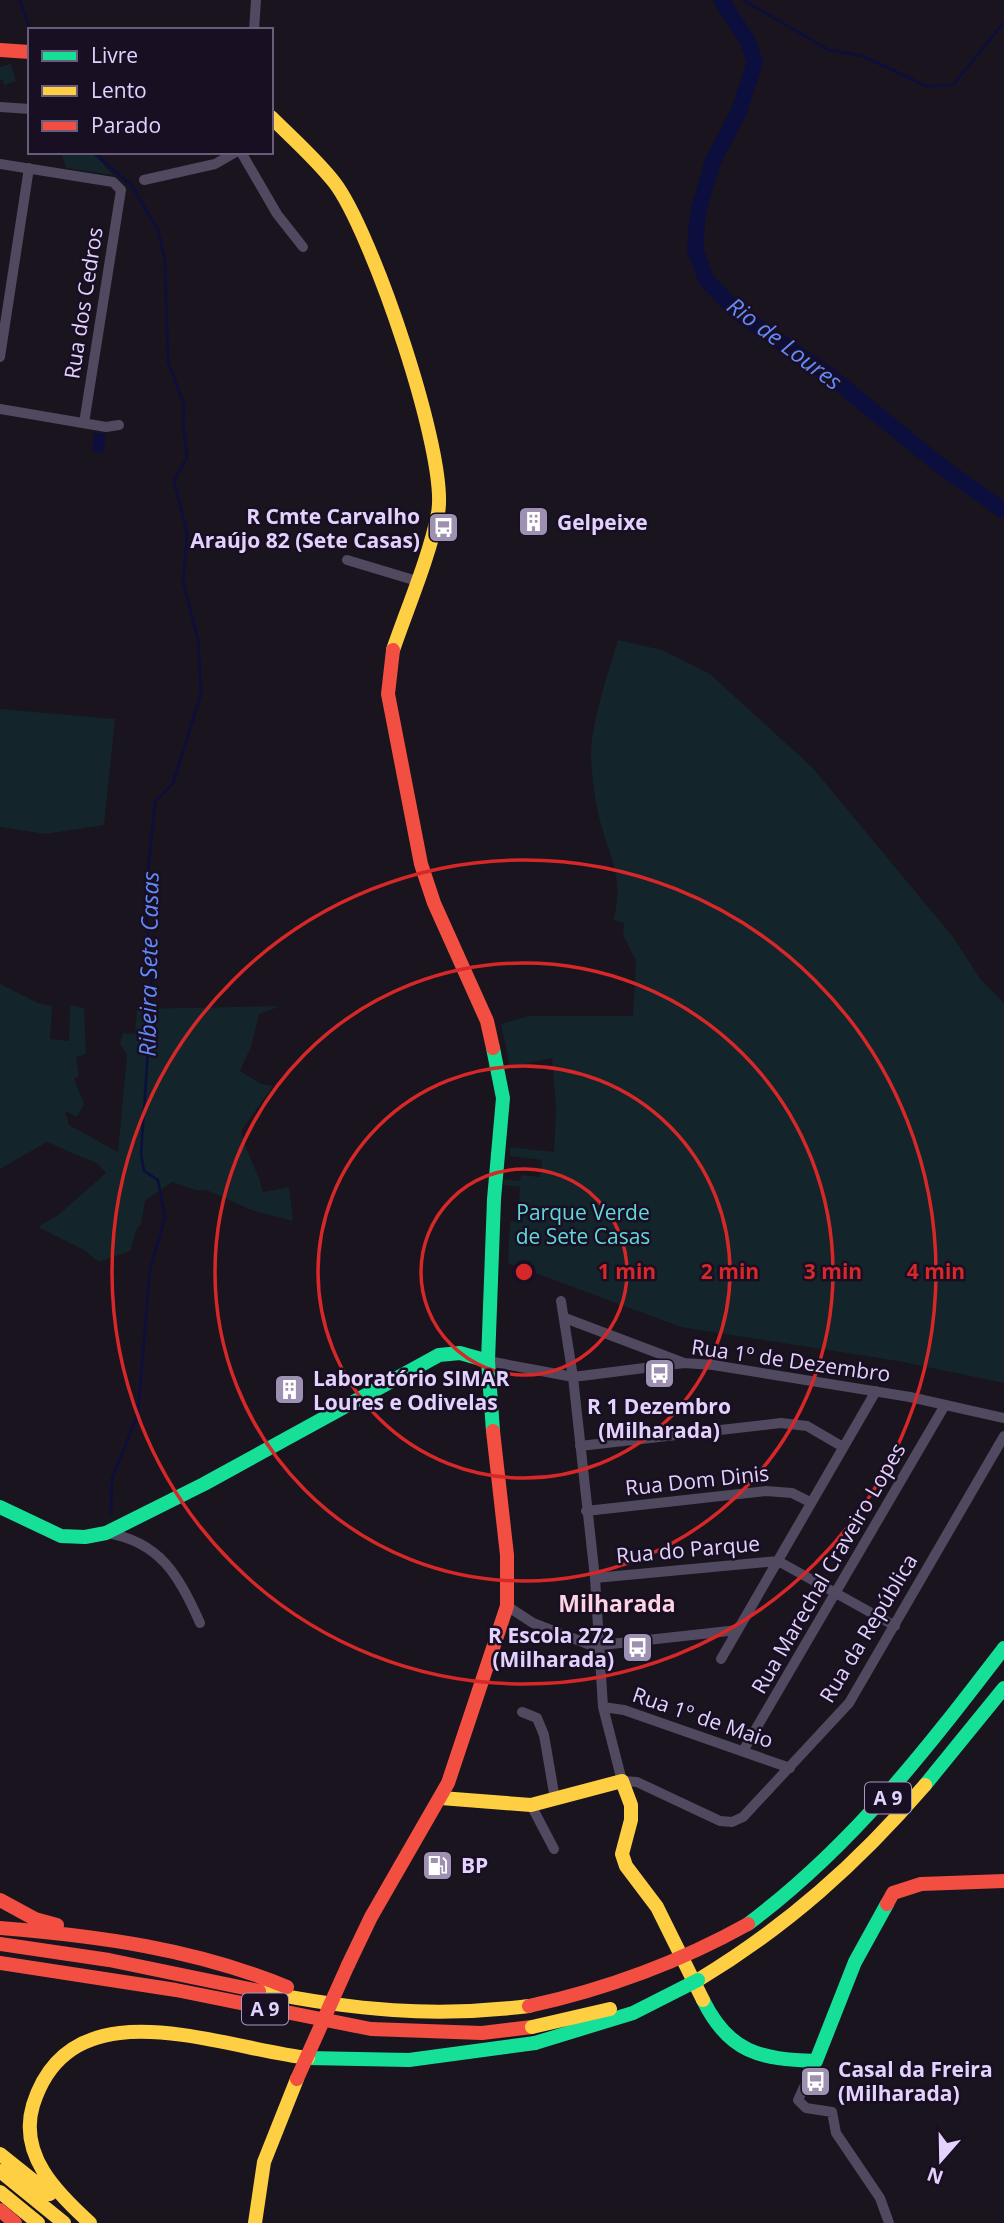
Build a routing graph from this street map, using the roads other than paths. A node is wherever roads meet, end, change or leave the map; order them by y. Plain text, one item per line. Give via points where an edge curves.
1 (256, 0) edge
2 (254, 28) edge
3 (0, 50) edge
4 (28, 52) edge
5 (0, 107) edge
6 (28, 109) edge
7 (273, 119) edge
8 (232, 154) edge
9 (242, 154) edge
10 (0, 164) edge
11 (29, 168) junction
12 (144, 180) dead end
13 (303, 247) dead end
14 (0, 357) edge
15 (0, 409) edge
16 (84, 423) junction
17 (120, 425) dead end
18 (347, 560) dead end
19 (417, 581) junction
20 (561, 1301) dead end
21 (565, 1318) junction
22 (488, 1361) junction
23 (684, 1363) junction
24 (573, 1377) junction
25 (876, 1391) junction
26 (945, 1405) junction
27 (1004, 1418) edge
28 (1004, 1436) edge
29 (580, 1446) junction
30 (843, 1447) junction
31 (810, 1502) junction
32 (0, 1507) edge
33 (586, 1511) junction
34 (106, 1533) junction
35 (778, 1561) junction
36 (595, 1578) junction
37 (836, 1594) junction
38 (507, 1606) junction
39 (200, 1623) dead end
40 (895, 1626) junction
41 (738, 1630) junction
42 (600, 1646) junction
43 (1004, 1648) edge
44 (721, 1659) dead end
45 (1004, 1688) edge
46 (603, 1707) junction
47 (522, 1712) dead end
48 (743, 1751) junction
49 (790, 1768) junction
50 (622, 1781) junction
51 (441, 1798) junction
52 (555, 1799) junction
53 (531, 1805) junction
54 (554, 1849) dead end
55 (1004, 1881) edge
56 (0, 1900) edge
57 (0, 1928) edge
58 (104, 1939) junction
59 (0, 1944) edge
60 (0, 1963) edge
61 (698, 1980) junction
62 (317, 2001) junction
63 (816, 2062) junction
64 (0, 2154) edge
65 (0, 2171) edge
66 (0, 2192) edge
67 (71, 2206) junction
68 (0, 2210) edge
69 (15, 2223) edge
70 (38, 2223) edge
71 (64, 2223) edge
72 (90, 2223) edge
73 (255, 2223) edge
74 (888, 2223) edge

1 - 2 street
3 - 4 main road
5 - 6 street
7 - 19 main road via 334,182 353,213 397,320 439,487 433,537
8 - 12 street via 215,164
9 - 13 street via 277,214
10 - 11 street
11 - 14 street
11 - 16 street, Rua dos Cedros via 113,182 121,190
15 - 16 street
16 - 17 street
18 - 19 street
19 - 22 main road via 391,656 388,694 421,864 487,1021 500,1075 503,1098
20 - 21 street
21 - 23 street
21 - 24 street
22 - 24 street, Rua 1º de Dezembro
22 - 34 main road via 460,1353 439,1355
22 - 38 main road via 507,1555
23 - 24 street, Rua 1º de Dezembro
23 - 25 street, Rua 1º de Dezembro
24 - 29 street
25 - 26 street, Rua 1º de Dezembro
25 - 30 street
26 - 27 street, Rua 1º de Dezembro
26 - 37 street, Rua Marechal Craveiro Lopes
28 - 40 street, Rua da República
29 - 30 street via 780,1423 807,1426
29 - 33 street
30 - 31 street
31 - 33 street, Rua Dom Dinis via 792,1493 765,1491
31 - 35 street
32 - 34 main road via 61,1536
33 - 36 street
34 - 39 street via 127,1536 171,1566
35 - 36 street, Rua do Parque
35 - 37 street, Rua do Parque
35 - 41 street
36 - 42 street
37 - 40 street, Rua do Parque
37 - 48 street, Rua Marechal Craveiro Lopes
38 - 42 street via 567,1638
38 - 51 main road
40 - 49 street, Rua da República via 849,1703
41 - 42 street
41 - 44 street
42 - 46 street
43 - 62 main road, A 9, bridge via 862,1828 789,1896 748,1924 663,1968 596,1993 529,2007 435,2014
45 - 61 main road, A 9 via 917,1798 841,1877 761,1943
46 - 48 street, Rua 1º de Maio via 616,1707
46 - 50 street
47 - 52 street via 537,1718 544,1735
48 - 49 street, Rua 1º de Maio
49 - 50 street, Rua da República via 743,1817 732,1822 720,1821 637,1782
50 - 52 main road
50 - 63 main road via 631,1805 622,1854 626,1866 657,1907 716,2027 750,2052
51 - 53 main road
51 - 73 main road, bridge via 348,1965 297,2079 264,2162
52 - 53 main road
53 - 54 street
55 - 63 main road via 921,1884 892,1893 855,1962
56 - 58 main road via 35,1919
57 - 58 main road
58 - 62 main road via 253,1972
59 - 62 main road, A 9 via 97,1956
60 - 61 main road, A 9, bridge via 176,1990 372,2029 482,2033 600,2012
61 - 67 main road, bridge via 633,2013 535,2043 407,2063 281,2055 151,2032 87,2038 64,2053 44,2075 33,2101 30,2128 45,2176
63 - 74 street via 799,2100 806,2108 832,2112 836,2133 880,2198
64 - 67 main road
65 - 71 main road
66 - 70 main road
67 - 72 main road
68 - 69 main road

